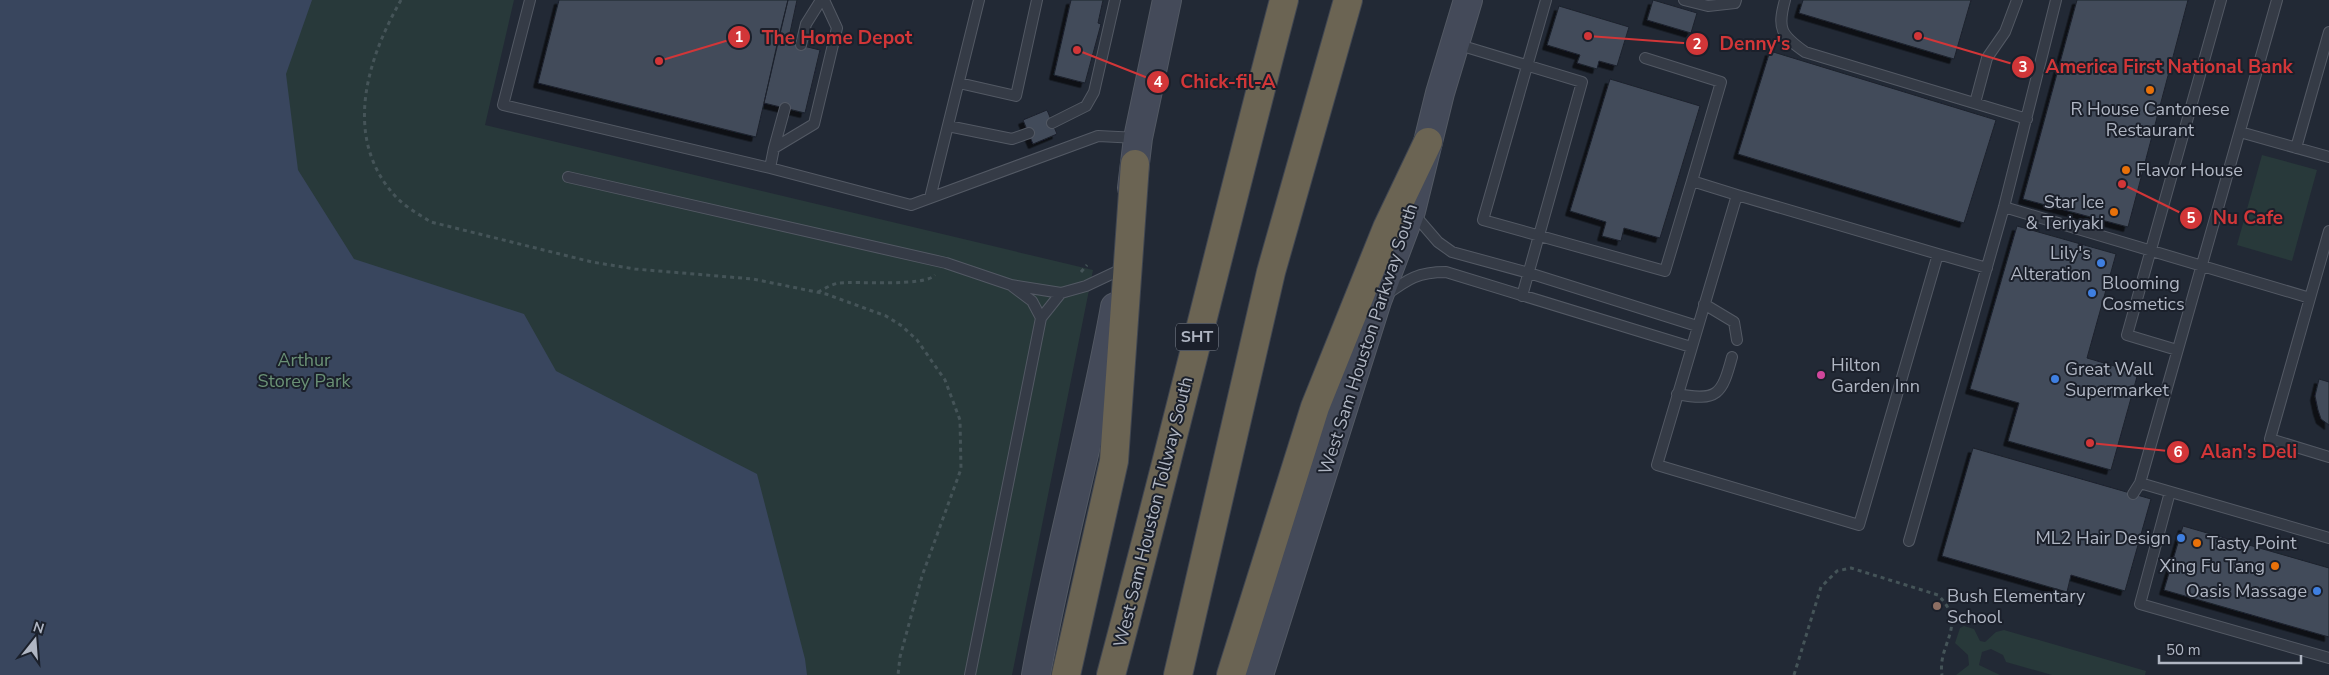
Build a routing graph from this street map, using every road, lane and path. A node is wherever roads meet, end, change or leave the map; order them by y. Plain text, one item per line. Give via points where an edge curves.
1 (401, 0) edge
2 (530, 0) edge
3 (822, 0) edge
4 (979, 0) edge
5 (1037, 0) edge
6 (1115, 0) edge
7 (1167, 0) edge
8 (1284, 0) edge
9 (1348, 0) edge
10 (1468, 0) edge
11 (1546, 0) edge
12 (1684, 0) edge
13 (1736, 0) edge
14 (1785, 0) edge
15 (2017, 0) edge
16 (2056, 0) edge
17 (2221, 0) edge
18 (2277, 0) edge
19 (2329, 32) edge
20 (1455, 44) junction
21 (800, 45) dead end
22 (1645, 58) dead end
23 (1528, 65) junction
24 (958, 83) junction
25 (1975, 103) junction
26 (784, 108) dead end
27 (2026, 119) junction
28 (1052, 123) dead end
29 (948, 126) junction
30 (2240, 132) junction
31 (1029, 133) dead end
32 (1428, 142) junction
33 (774, 148) junction
34 (2296, 148) junction
35 (1137, 151) junction
36 (2329, 157) edge
37 (770, 168) junction
38 (568, 177) dead end
39 (1692, 181) junction
40 (1737, 195) junction
41 (930, 198) junction
42 (2004, 207) junction
43 (1412, 211) junction
44 (2329, 231) edge
45 (1539, 235) junction
46 (2150, 250) junction
47 (1938, 254) junction
48 (946, 263) junction
49 (2202, 266) junction
50 (1987, 268) junction
51 (1122, 269) junction
52 (1529, 273) junction
53 (1011, 285) junction
54 (817, 292) junction
55 (1061, 293) junction
56 (1522, 296) junction
57 (2310, 298) junction
58 (1377, 301) junction
59 (1704, 304) junction
60 (1041, 318) junction
61 (1698, 326) junction
62 (1737, 340) dead end
63 (1691, 347) junction
64 (2178, 350) junction
65 (1732, 357) dead end
66 (1677, 394) junction
67 (2329, 456) edge
68 (2140, 483) junction
69 (2170, 492) junction
70 (2134, 494) dead end
71 (2329, 538) edge
72 (1909, 541) dead end
73 (2329, 658) edge
74 (898, 675) edge
75 (970, 675) edge
76 (1036, 675) edge
77 (1066, 675) edge
78 (1111, 675) edge
79 (1178, 675) edge
80 (1231, 675) edge
81 (1259, 675) edge
82 (1794, 675) edge
83 (1942, 675) edge

1 - 54 path via 374,53 368,80 366,134 377,170 398,199 414,212 431,222 592,262 753,279
2 - 37 lane via 503,105
3 - 21 lane via 806,24
3 - 33 lane via 837,28 814,124
4 - 24 lane
5 - 24 lane via 1016,96
6 - 28 lane via 1094,92 1086,106
7 - 35 main road
8 - 78 highway, West Sam Houston Tollway South / SHT
9 - 79 highway via 1271,272
10 - 20 main road, West Sam Houston Parkway South
11 - 23 lane
12 - 13 lane via 1708,6 1735,3
14 - 25 lane via 1780,17 1781,28 1786,38 1805,52
15 - 25 lane via 2005,32 1987,58
16 - 27 lane
17 - 46 lane
18 - 30 lane
19 - 34 lane
20 - 23 lane
20 - 32 main road, West Sam Houston Parkway South
22 - 39 lane via 1721,82
23 - 45 lane via 1582,82
23 - 45 lane via 1483,220
24 - 29 lane
25 - 27 lane
26 - 33 lane
27 - 42 lane
29 - 31 lane via 1012,139
29 - 41 lane
30 - 34 lane
30 - 49 lane
32 - 43 main road, West Sam Houston Parkway South
32 - 80 highway via 1387,228 1315,406
33 - 37 lane
34 - 36 lane
35 - 41 lane via 1098,136
35 - 51 main road
35 - 77 highway via 1114,461
37 - 41 lane via 911,205
38 - 48 lane
39 - 40 lane
39 - 45 lane via 1665,271
40 - 47 lane
40 - 59 lane
42 - 46 lane
42 - 50 lane
43 - 52 lane via 1438,242 1452,252
43 - 58 main road, West Sam Houston Parkway South
44 - 57 lane
45 - 52 lane
46 - 49 lane
46 - 64 lane via 2127,335
47 - 50 lane
47 - 66 lane via 1859,525 1656,465
48 - 53 lane
48 - 54 path via 932,278 837,283
49 - 57 lane
49 - 64 lane
50 - 72 lane
51 - 55 lane via 1086,286
51 - 76 main road via 1101,387 1050,600
52 - 56 lane
52 - 61 lane
53 - 55 lane
53 - 60 lane via 1032,302
54 - 74 path via 866,307 902,326 933,360 945,380 960,420 961,469 922,576
55 - 60 lane
56 - 58 lane via 1446,272 1428,272 1411,278
56 - 63 lane
57 - 67 lane via 2270,439
58 - 81 main road, West Sam Houston Parkway South
59 - 61 lane
59 - 62 lane via 1734,322
60 - 75 lane
61 - 63 lane
63 - 66 lane
64 - 68 lane
65 - 66 lane via 1725,384 1715,394 1697,398
68 - 69 lane
68 - 70 lane
69 - 71 lane
69 - 73 lane via 2140,604
82 - 83 path via 1821,587 1837,571 1851,568 1938,595 1948,605 1952,622

